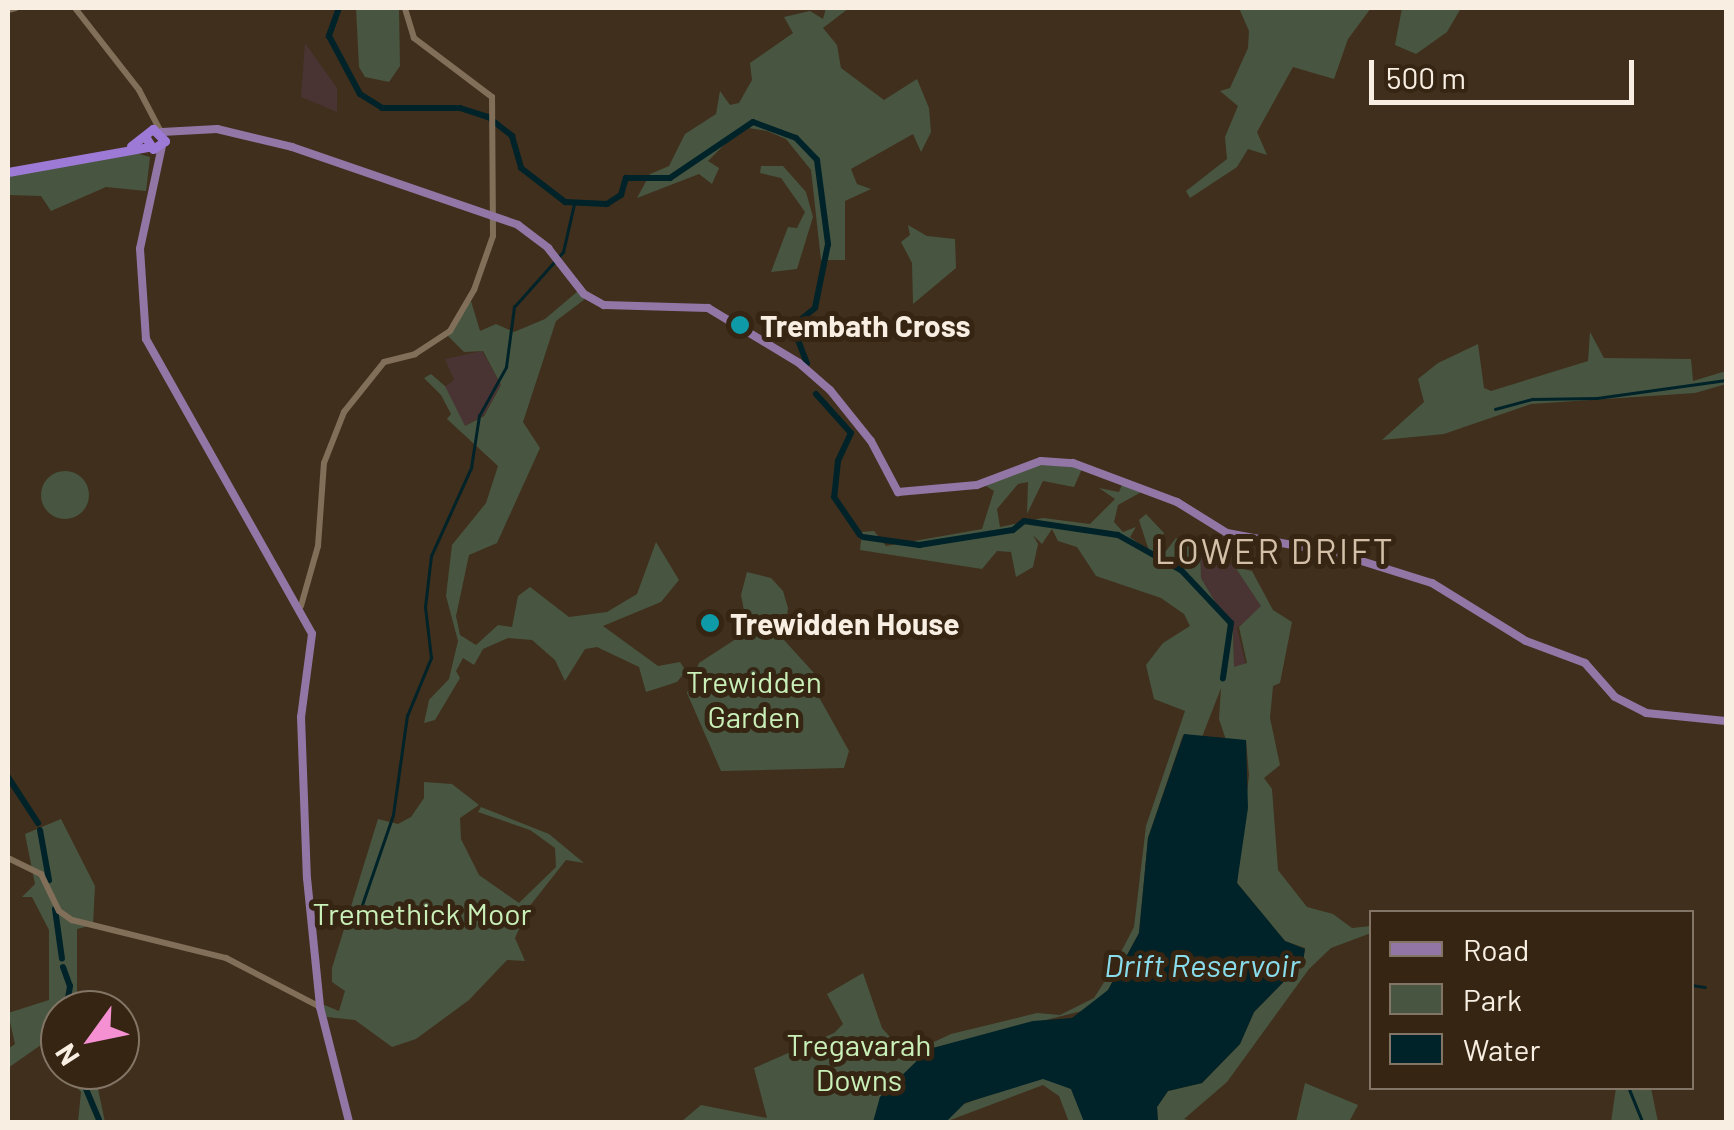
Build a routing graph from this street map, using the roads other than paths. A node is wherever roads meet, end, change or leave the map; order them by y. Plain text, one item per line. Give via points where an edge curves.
1 (16, 8) edge
2 (74, 8) edge
3 (405, 8) edge
4 (8, 10) edge
5 (149, 113) junction
6 (161, 131) junction
7 (182, 132) junction
8 (146, 134) junction
9 (163, 145) junction
10 (128, 148) junction
11 (150, 148) junction
12 (154, 168) junction
13 (8, 172) edge
14 (496, 217) junction
15 (301, 606) junction
16 (1726, 722) edge
17 (8, 858) edge
18 (320, 1007) junction
19 (349, 1122) edge

1 - 4 main road
2 - 5 main road
3 - 14 main road via 414,38 493,98
5 - 6 main road
5 - 8 main road
6 - 7 main road
6 - 8 highway
6 - 9 highway
7 - 9 main road
7 - 14 main road via 217,129 292,146
8 - 10 highway
8 - 11 highway
9 - 11 highway
9 - 12 main road
10 - 11 highway
10 - 13 highway
11 - 12 main road
12 - 15 main road via 140,249 151,353
14 - 15 main road via 474,290 450,331 415,354 384,362 344,412 324,464 318,546
14 - 16 main road via 534,234 584,294 604,305 708,308 799,363 870,442 898,492 977,486 1042,461 1073,463 1177,502 1227,532 1336,553 1436,585 1526,641 1585,663 1615,697 1635,708 1667,719
15 - 18 main road via 313,643 301,732
17 - 18 main road via 41,874 59,910 72,920 226,958
18 - 19 main road

